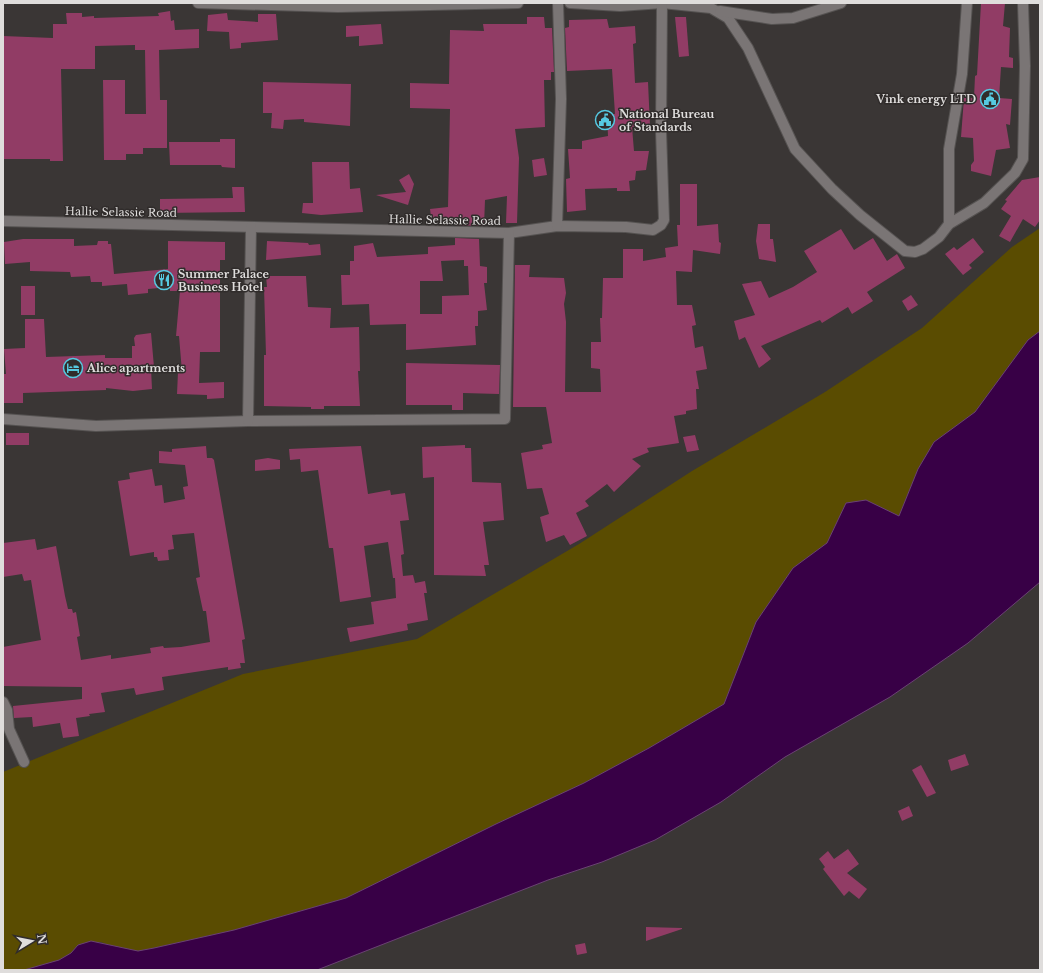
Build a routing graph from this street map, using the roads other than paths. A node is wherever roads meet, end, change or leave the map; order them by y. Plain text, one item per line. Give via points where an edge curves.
1 (198, 3) edge
2 (518, 3) edge
3 (558, 3) edge
4 (570, 3) edge
5 (662, 3) edge
6 (841, 3) edge
7 (968, 3) edge
8 (1023, 3) edge
9 (295, 5) edge
10 (718, 11) junction
11 (3, 221) edge
12 (949, 224) junction
13 (557, 226) junction
14 (251, 227) junction
15 (509, 233) junction
16 (3, 419) edge
17 (248, 421) junction
18 (3, 702) edge
19 (6, 725) edge
20 (24, 762) dead end

1 - 9 street
2 - 9 street
3 - 13 street via 561,99
4 - 5 street via 620,6
5 - 10 street
5 - 13 street, Hallie Selassie Road via 664,220 653,230
6 - 10 street via 793,18 772,19
7 - 12 street via 962,74 949,149
8 - 12 street via 1023,159 1015,173 984,203
10 - 12 street via 728,18 748,48 796,149 849,205 905,251 910,252 916,252 929,245
11 - 14 street, Hallie Selassie Road
13 - 15 street, Hallie Selassie Road
14 - 15 street, Hallie Selassie Road
14 - 17 street
15 - 17 street via 505,419
16 - 17 street via 96,426
18 - 19 street via 7,710
19 - 20 street

